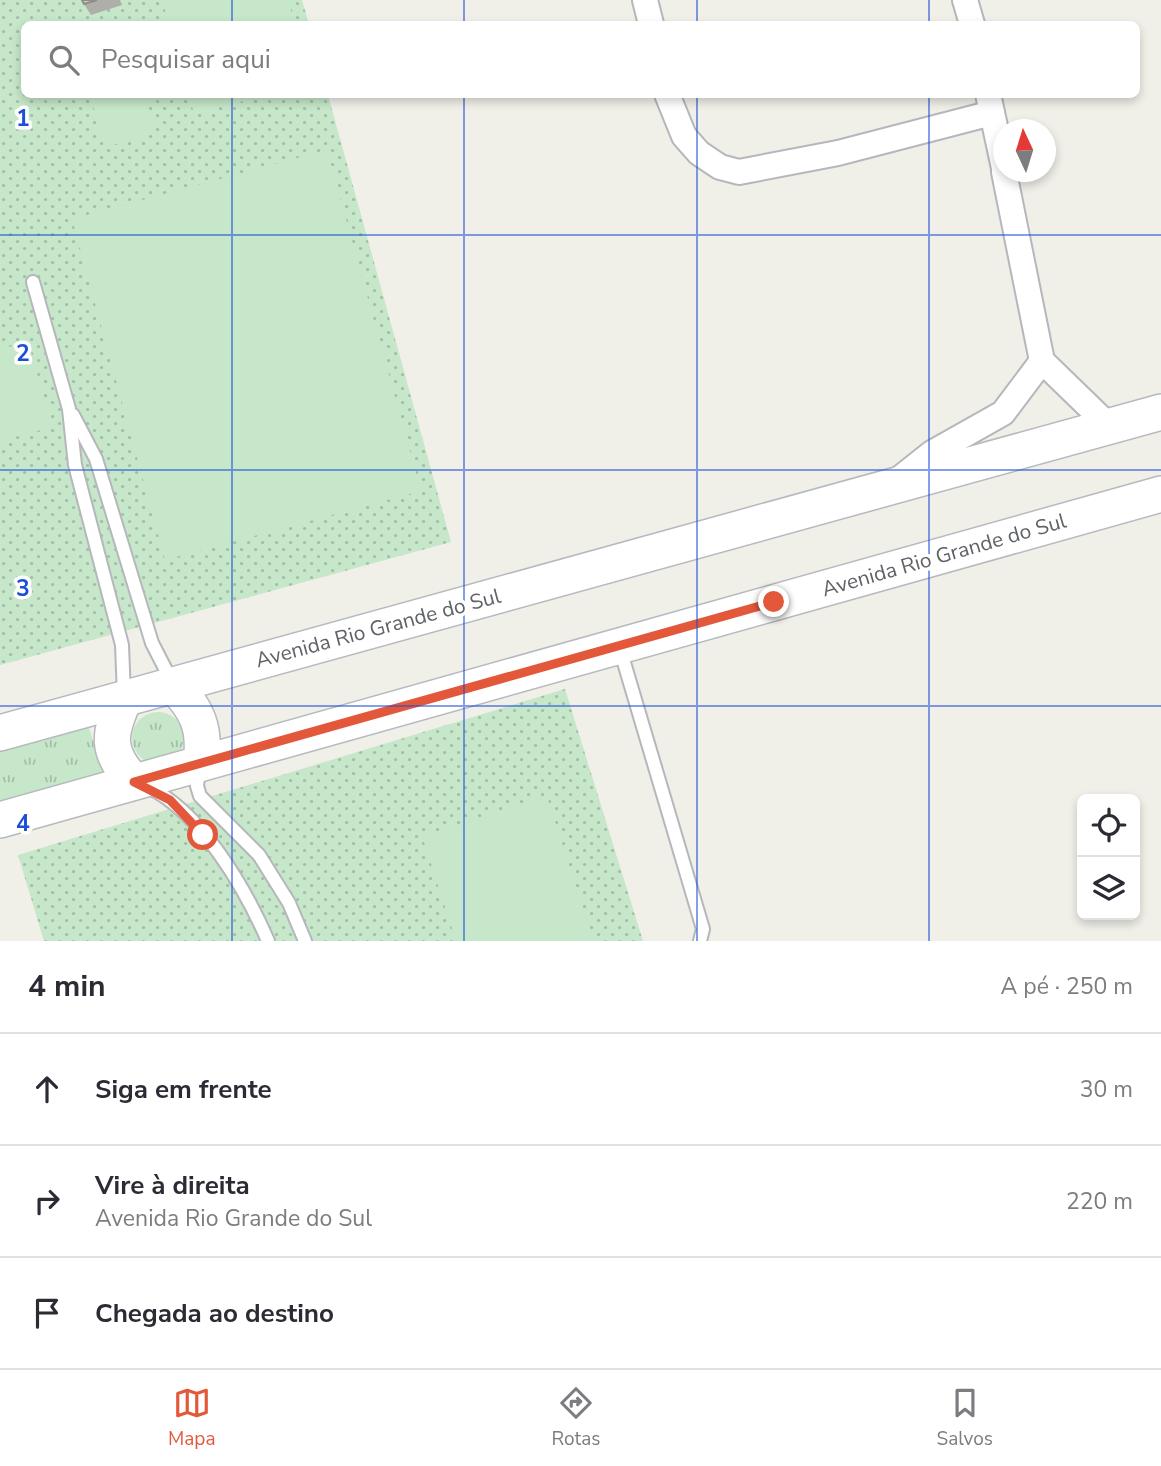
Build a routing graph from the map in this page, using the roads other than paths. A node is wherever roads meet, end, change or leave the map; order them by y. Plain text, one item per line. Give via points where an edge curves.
1 (645, 0) edge
2 (965, 0) edge
3 (650, 21) edge
4 (971, 21) edge
5 (668, 98) edge
6 (990, 104) edge
7 (1006, 182) edge
8 (33, 282) dead end
9 (1042, 361) junction
10 (69, 409) junction
11 (1161, 412) edge
12 (1109, 426) junction
13 (889, 488) junction
14 (1161, 494) edge
15 (620, 646) junction
16 (173, 685) junction
17 (124, 700) junction
18 (2, 731) edge
19 (201, 762) junction
20 (134, 782) junction
21 (0, 820) edge
22 (268, 941) edge
23 (305, 941) edge
24 (700, 941) edge

1 - 3 street
2 - 4 street
5 - 6 street via 684,136 699,153 720,167 739,172 838,152
7 - 9 street
8 - 10 lane
9 - 12 street
9 - 13 street via 1003,413 932,453
10 - 16 lane via 96,459 152,643
10 - 17 lane via 75,465 122,645
11 - 12 main road, Avenida Rio Grande do Sul
12 - 13 main road, Avenida Rio Grande do Sul
13 - 16 main road, Avenida Rio Grande do Sul
14 - 15 main road, Avenida Rio Grande do Sul
15 - 19 main road, Avenida Rio Grande do Sul
15 - 24 lane via 703,929
16 - 17 main road, Avenida Rio Grande do Sul
16 - 19 main road via 201,721
17 - 18 main road, Avenida Rio Grande do Sul
17 - 20 main road via 111,735 112,748
19 - 20 main road, Avenida Rio Grande do Sul
19 - 23 lane via 200,796 259,855 289,903
20 - 21 main road, Avenida Rio Grande do Sul
20 - 22 lane via 170,800 193,823 234,877

